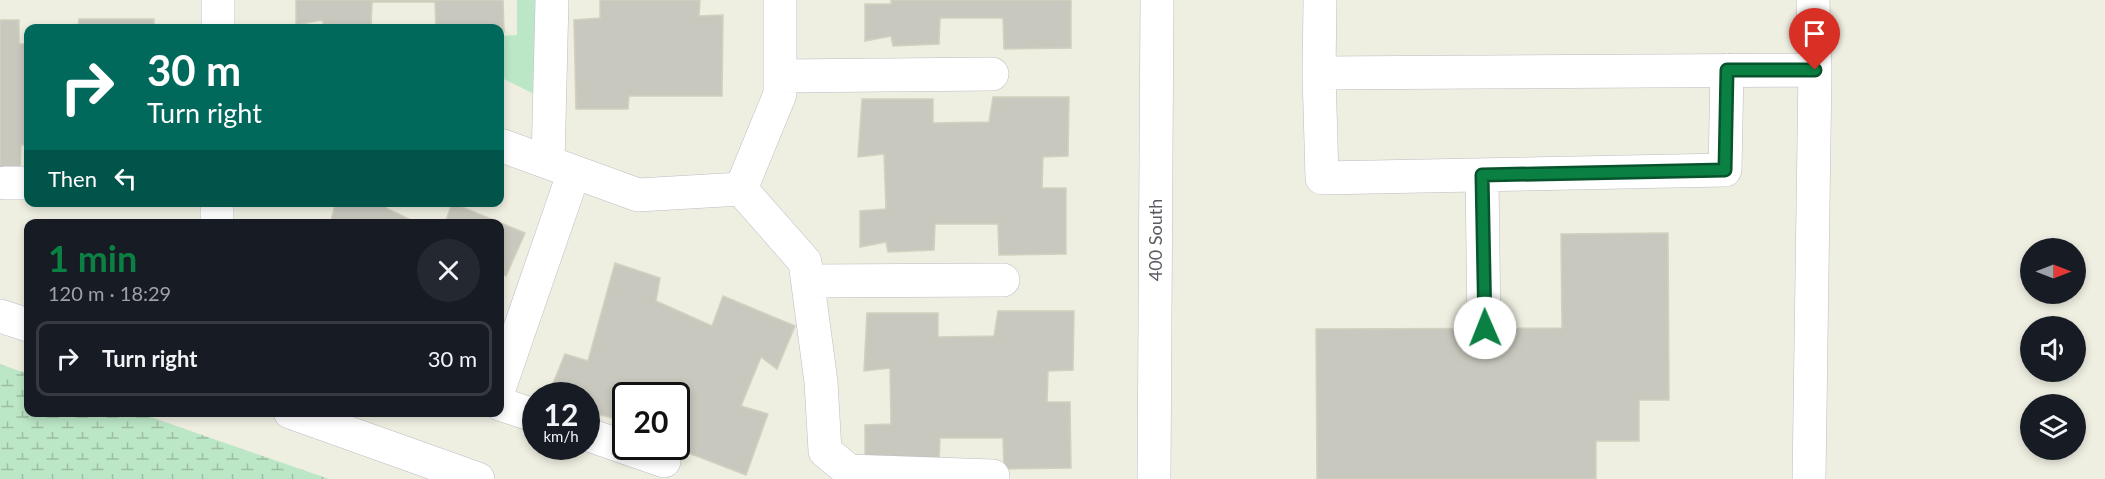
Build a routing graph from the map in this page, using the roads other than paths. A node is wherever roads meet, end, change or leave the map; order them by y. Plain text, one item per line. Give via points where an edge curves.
1 (218, 0) edge
2 (552, 0) edge
3 (780, 0) edge
4 (1157, 0) edge
5 (1320, 0) edge
6 (1813, 0) edge
7 (218, 24) edge
8 (1727, 70) junction
9 (1815, 70) junction
10 (1319, 73) junction
11 (992, 74) dead end
12 (780, 76) junction
13 (504, 146) edge
14 (561, 167) junction
15 (1482, 175) junction
16 (741, 189) junction
17 (1003, 280) dead end
18 (808, 281) junction
19 (0, 316) edge
20 (24, 324) edge
21 (1485, 328) dead end
22 (504, 372) edge
23 (504, 405) edge
24 (522, 411) edge
25 (304, 417) edge
26 (600, 439) edge
27 (664, 461) dead end
28 (993, 476) dead end
29 (478, 479) edge
30 (1154, 479) edge
31 (1809, 479) edge

1 - 7 street
2 - 14 street
3 - 12 street
4 - 30 street, 400 South
5 - 10 street
6 - 9 street
8 - 9 street
8 - 10 street
8 - 15 street via 1725,170
9 - 31 street
10 - 15 street via 1322,178
11 - 12 street
12 - 16 street via 780,94
13 - 14 street
14 - 16 street via 638,195
14 - 22 street
15 - 21 street
16 - 18 street via 805,262
17 - 18 street
18 - 28 street via 825,451 849,471
19 - 20 street
23 - 24 street
25 - 29 street
26 - 27 street

